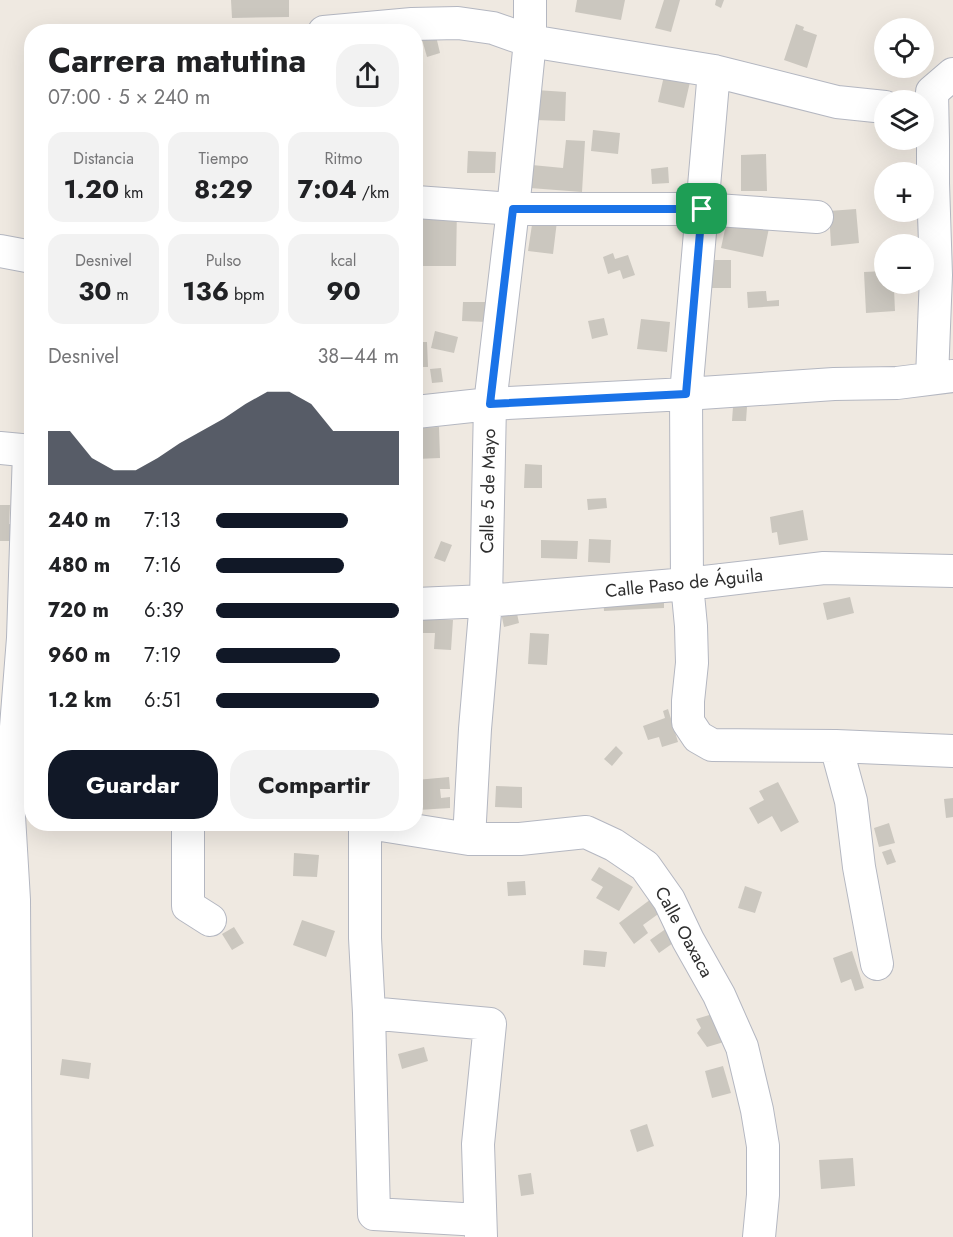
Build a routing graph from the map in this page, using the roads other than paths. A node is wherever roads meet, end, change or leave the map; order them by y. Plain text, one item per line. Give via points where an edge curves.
1 (464, 0) edge
2 (530, 0) edge
3 (412, 24) edge
4 (493, 28) junction
5 (530, 41) junction
6 (714, 71) junction
7 (931, 89) edge
8 (874, 106) edge
9 (423, 203) edge
10 (513, 209) junction
11 (702, 209) junction
12 (817, 217) dead end
13 (0, 251) edge
14 (24, 255) edge
15 (943, 377) edge
16 (686, 394) junction
17 (490, 404) junction
18 (423, 411) edge
19 (20, 450) edge
20 (24, 557) edge
21 (953, 571) edge
22 (687, 584) junction
23 (486, 601) junction
24 (423, 604) edge
25 (24, 661) edge
26 (836, 746) junction
27 (953, 751) edge
28 (4, 815) edge
29 (188, 831) edge
30 (365, 831) edge
31 (419, 831) edge
32 (469, 839) junction
33 (210, 920) dead end
34 (877, 964) dead end
35 (8, 1009) edge
36 (369, 1013) junction
37 (480, 1228) edge
38 (16, 1237) edge
39 (759, 1237) edge

1 - 4 street
2 - 5 street, Calle 5 de Mayo
3 - 4 street via 458,23
4 - 5 street
5 - 6 street
5 - 10 street, Calle 5 de Mayo
6 - 8 street via 837,102
6 - 11 street
7 - 15 street
9 - 10 street
10 - 11 street
10 - 17 street, Calle 5 de Mayo
11 - 12 street
11 - 16 street
13 - 14 street
15 - 16 street
16 - 17 street
16 - 22 street
17 - 18 street
17 - 23 street, Calle 5 de Mayo
19 - 20 street
21 - 22 street, Calle Paso de Águila via 824,568
22 - 23 street, Calle Paso de Águila
22 - 26 street via 692,663 688,722 698,736 712,745
23 - 24 street, Calle Paso de Águila
23 - 32 street, Calle 5 de Mayo
25 - 28 street
26 - 27 street
26 - 34 street via 851,801
28 - 35 street via 14,900
29 - 33 street via 188,906
30 - 36 street
31 - 32 street, Calle Oaxaca
32 - 39 street, Calle Oaxaca via 520,839 586,832 614,845 651,874 719,995 742,1047 763,1146
35 - 38 street
36 - 37 street via 374,1214
36 - 37 street via 490,1024 478,1144

